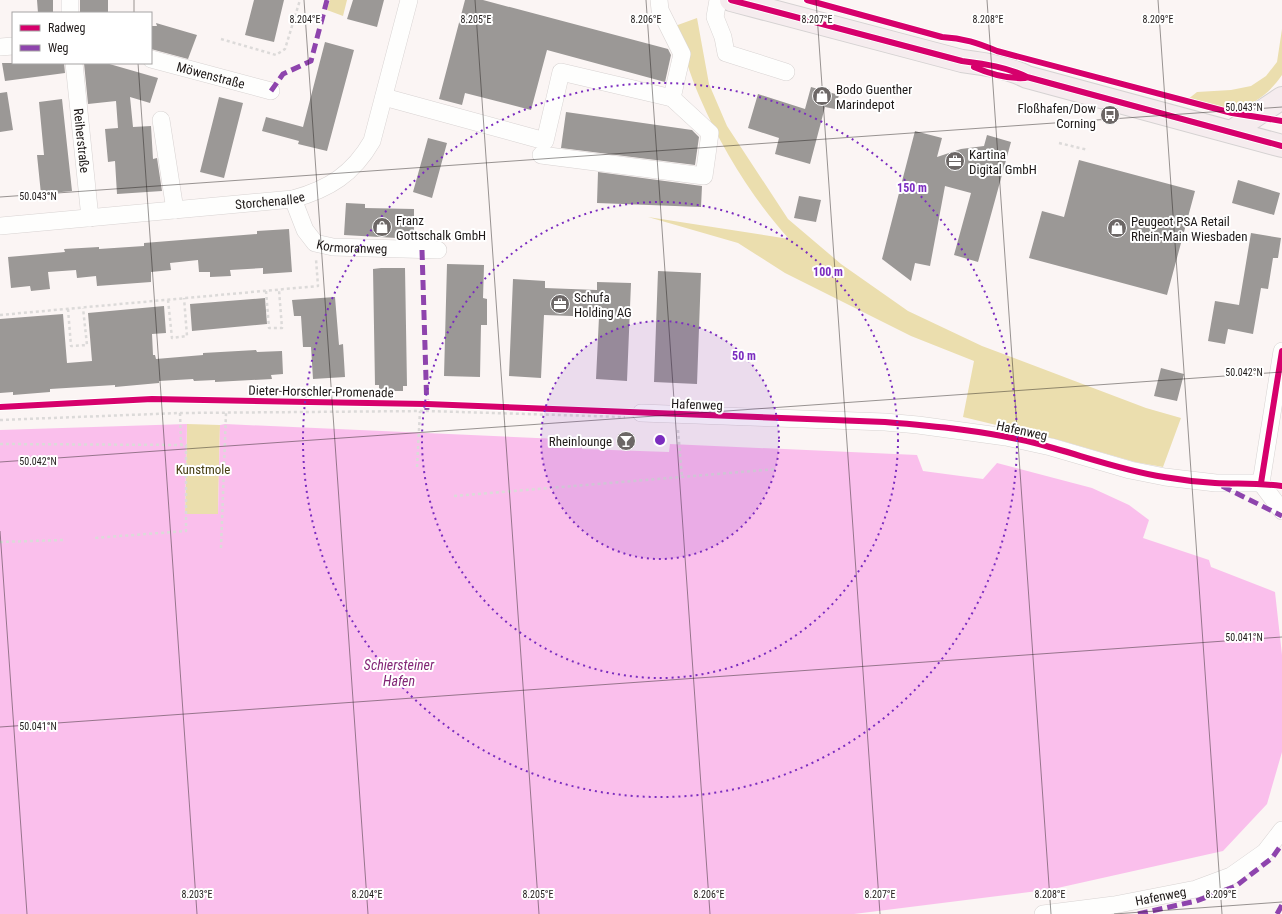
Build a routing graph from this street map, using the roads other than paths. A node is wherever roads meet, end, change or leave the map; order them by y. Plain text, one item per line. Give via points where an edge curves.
1 (70, 0) edge
2 (409, 0) edge
3 (658, 0) edge
4 (718, 0) edge
5 (731, 0) edge
6 (772, 5) edge
7 (70, 12) edge
8 (12, 46) edge
9 (0, 48) edge
10 (152, 59) edge
11 (74, 64) edge
12 (786, 72) dead end
13 (270, 91) dead end
14 (384, 97) junction
15 (672, 98) junction
16 (1282, 98) edge
17 (161, 120) dead end
18 (1231, 132) junction
19 (1282, 146) edge
20 (541, 155) dead end
21 (293, 199) junction
22 (175, 210) junction
23 (90, 218) junction
24 (0, 226) edge
25 (438, 250) dead end
26 (1282, 351) edge
27 (641, 413) road end
28 (1261, 483) junction
29 (1282, 511) edge
30 (1282, 830) edge
31 (1043, 914) edge

1 - 7 street
2 - 14 street, Storchenallee
3 - 15 street via 660,10 682,54
4 - 12 street via 715,17 722,32 726,53
5 - 6 main road
6 - 18 main road via 962,61 1005,77 1027,78
8 - 9 street
10 - 13 street, Möwenstraße
11 - 23 street, Reiherstraße
14 - 15 street via 545,141 561,72
14 - 21 street, Storchenallee via 372,141 364,155 333,183
15 - 20 street via 710,133 704,176
16 - 18 main road
17 - 22 street
18 - 19 main road
21 - 22 street, Storchenallee
21 - 25 street, Kormoranweg via 305,230 315,243 333,247
22 - 23 street, Storchenallee
23 - 24 street, Storchenallee
26 - 28 street
27 - 28 street, Hafenweg via 918,425 1013,438 1165,477 1216,483
28 - 29 street
30 - 31 street, Hafenweg via 1265,852 1231,876 1196,889 1114,905

